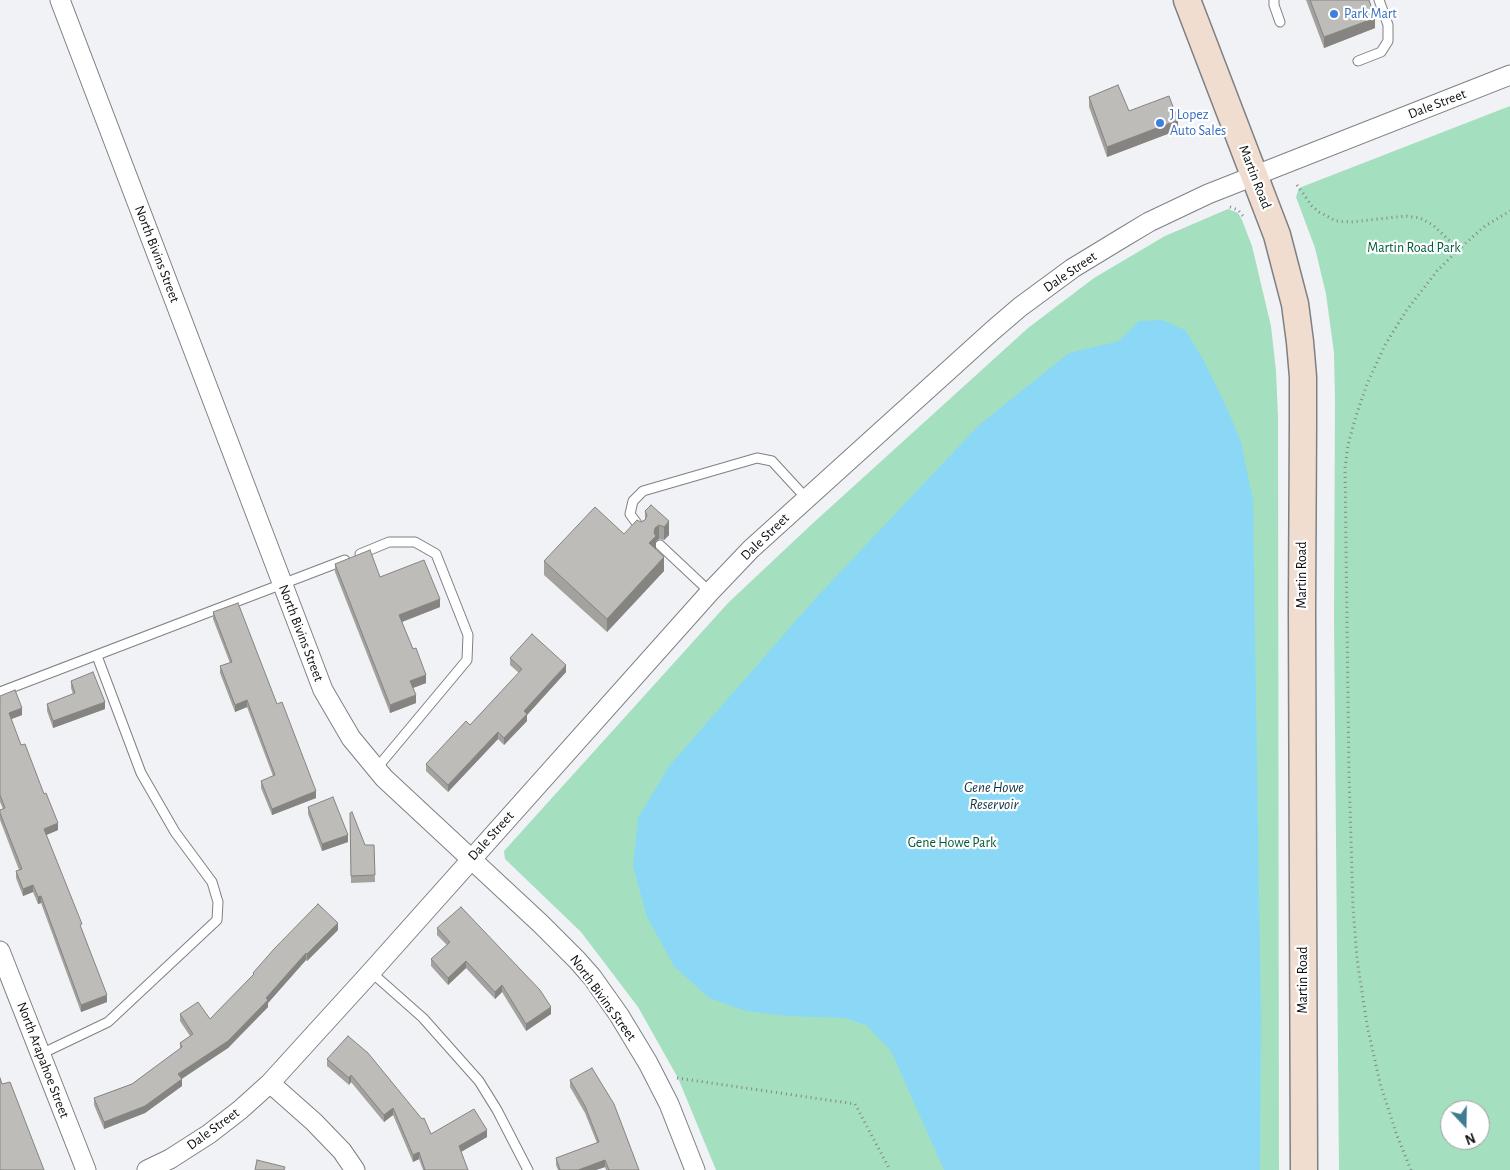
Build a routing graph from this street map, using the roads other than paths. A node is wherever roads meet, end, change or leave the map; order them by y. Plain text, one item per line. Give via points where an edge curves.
1 (60, 0) edge
2 (1187, 0) edge
3 (1274, 0) edge
4 (1379, 0) edge
5 (1280, 22) dead end
6 (1358, 61) dead end
7 (1510, 76) edge
8 (1254, 175) junction
9 (806, 498) junction
10 (642, 529) edge
11 (660, 545) edge
12 (282, 585) junction
13 (710, 592) junction
14 (97, 656) junction
15 (0, 692) edge
16 (376, 769) junction
17 (471, 859) junction
18 (0, 951) edge
19 (371, 972) junction
20 (41, 1054) junction
21 (270, 1083) junction
22 (86, 1170) edge
23 (146, 1170) edge
24 (355, 1170) edge
25 (528, 1170) edge
26 (695, 1170) edge
27 (1304, 1170) edge

1 - 12 street, North Bivins Street
2 - 8 street, Martin Road
3 - 5 lane
4 - 6 lane via 1388,25 1388,41 1381,52
7 - 8 street, Dale Street
8 - 9 street, Dale Street via 1149,222 1048,286 992,331
8 - 27 street, Martin Road via 1286,265 1295,304 1303,376
9 - 10 lane via 772,462 757,458 643,491 632,501 630,514
9 - 13 street, Dale Street
11 - 13 lane
12 - 14 lane
12 - 16 street, North Bivins Street via 323,690 352,738
12 - 16 lane via 389,542 415,542 436,554 468,635 467,660
13 - 17 street, Dale Street
14 - 15 lane
14 - 20 lane via 142,773 175,832 212,882 218,902 217,920 108,1022
16 - 17 street, North Bivins Street
17 - 19 street, Dale Street
17 - 26 street, North Bivins Street via 561,943 609,1001 658,1082
18 - 20 street, North Arapahoe Street
19 - 21 street, Dale Street
19 - 25 lane via 423,1018 479,1081
20 - 22 street, North Arapahoe Street
21 - 23 street, Dale Street via 209,1134
21 - 24 street via 314,1122

